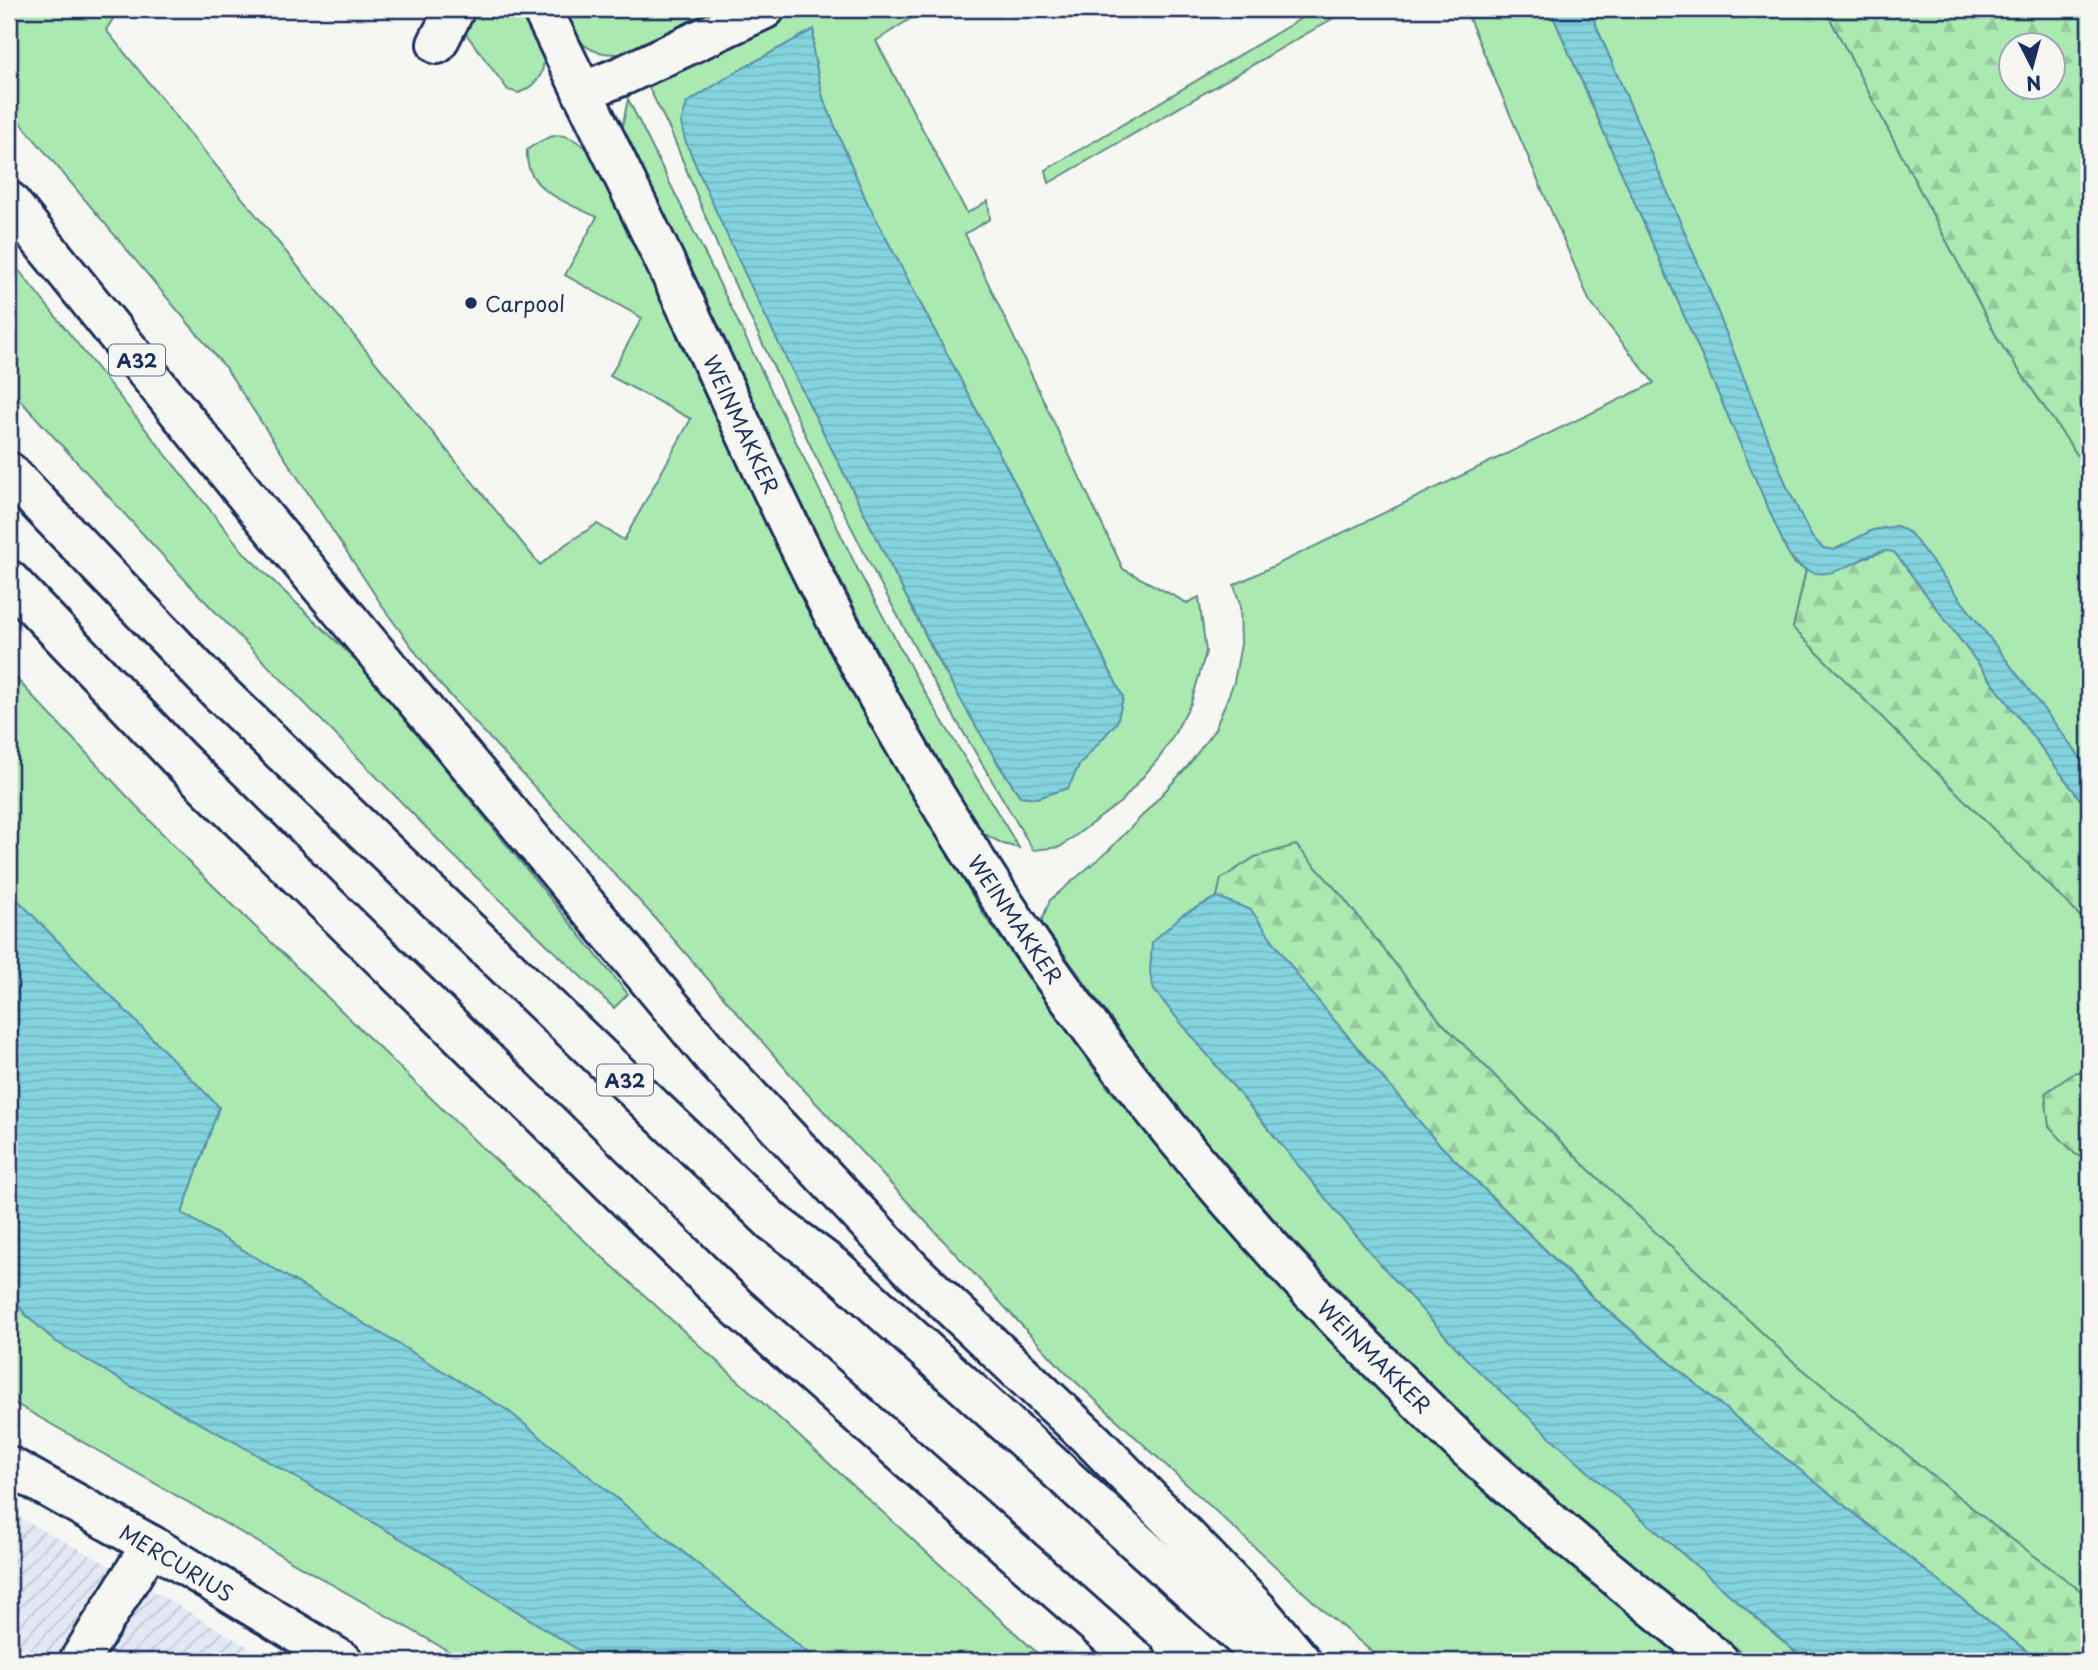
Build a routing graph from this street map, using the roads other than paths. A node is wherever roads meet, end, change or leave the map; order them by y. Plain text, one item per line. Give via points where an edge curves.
1 (455, 9) edge
2 (542, 9) edge
3 (765, 9) edge
4 (428, 26) edge
5 (582, 92) junction
6 (9, 201) edge
7 (9, 472) edge
8 (9, 580) edge
9 (9, 1466) edge
10 (151, 1545) junction
11 (85, 1659) edge
12 (343, 1661) edge
13 (1137, 1661) edge
14 (1268, 1661) edge
15 (1301, 1661) edge
16 (1719, 1661) edge

1 - 4 main road
2 - 5 main road, WEINMAKKER
3 - 5 main road
5 - 16 main road, WEINMAKKER via 855,655 1003,902 1113,1059 1269,1246 1402,1385 1466,1447
6 - 15 main road, A32 via 265,519 717,1062 914,1272 1095,1443 1229,1579
7 - 14 main road, A32 via 217,690 774,1222 836,1269
8 - 13 main road via 177,757 737,1307
9 - 10 main road, MERCURIUS
10 - 11 main road
10 - 12 main road, MERCURIUS

